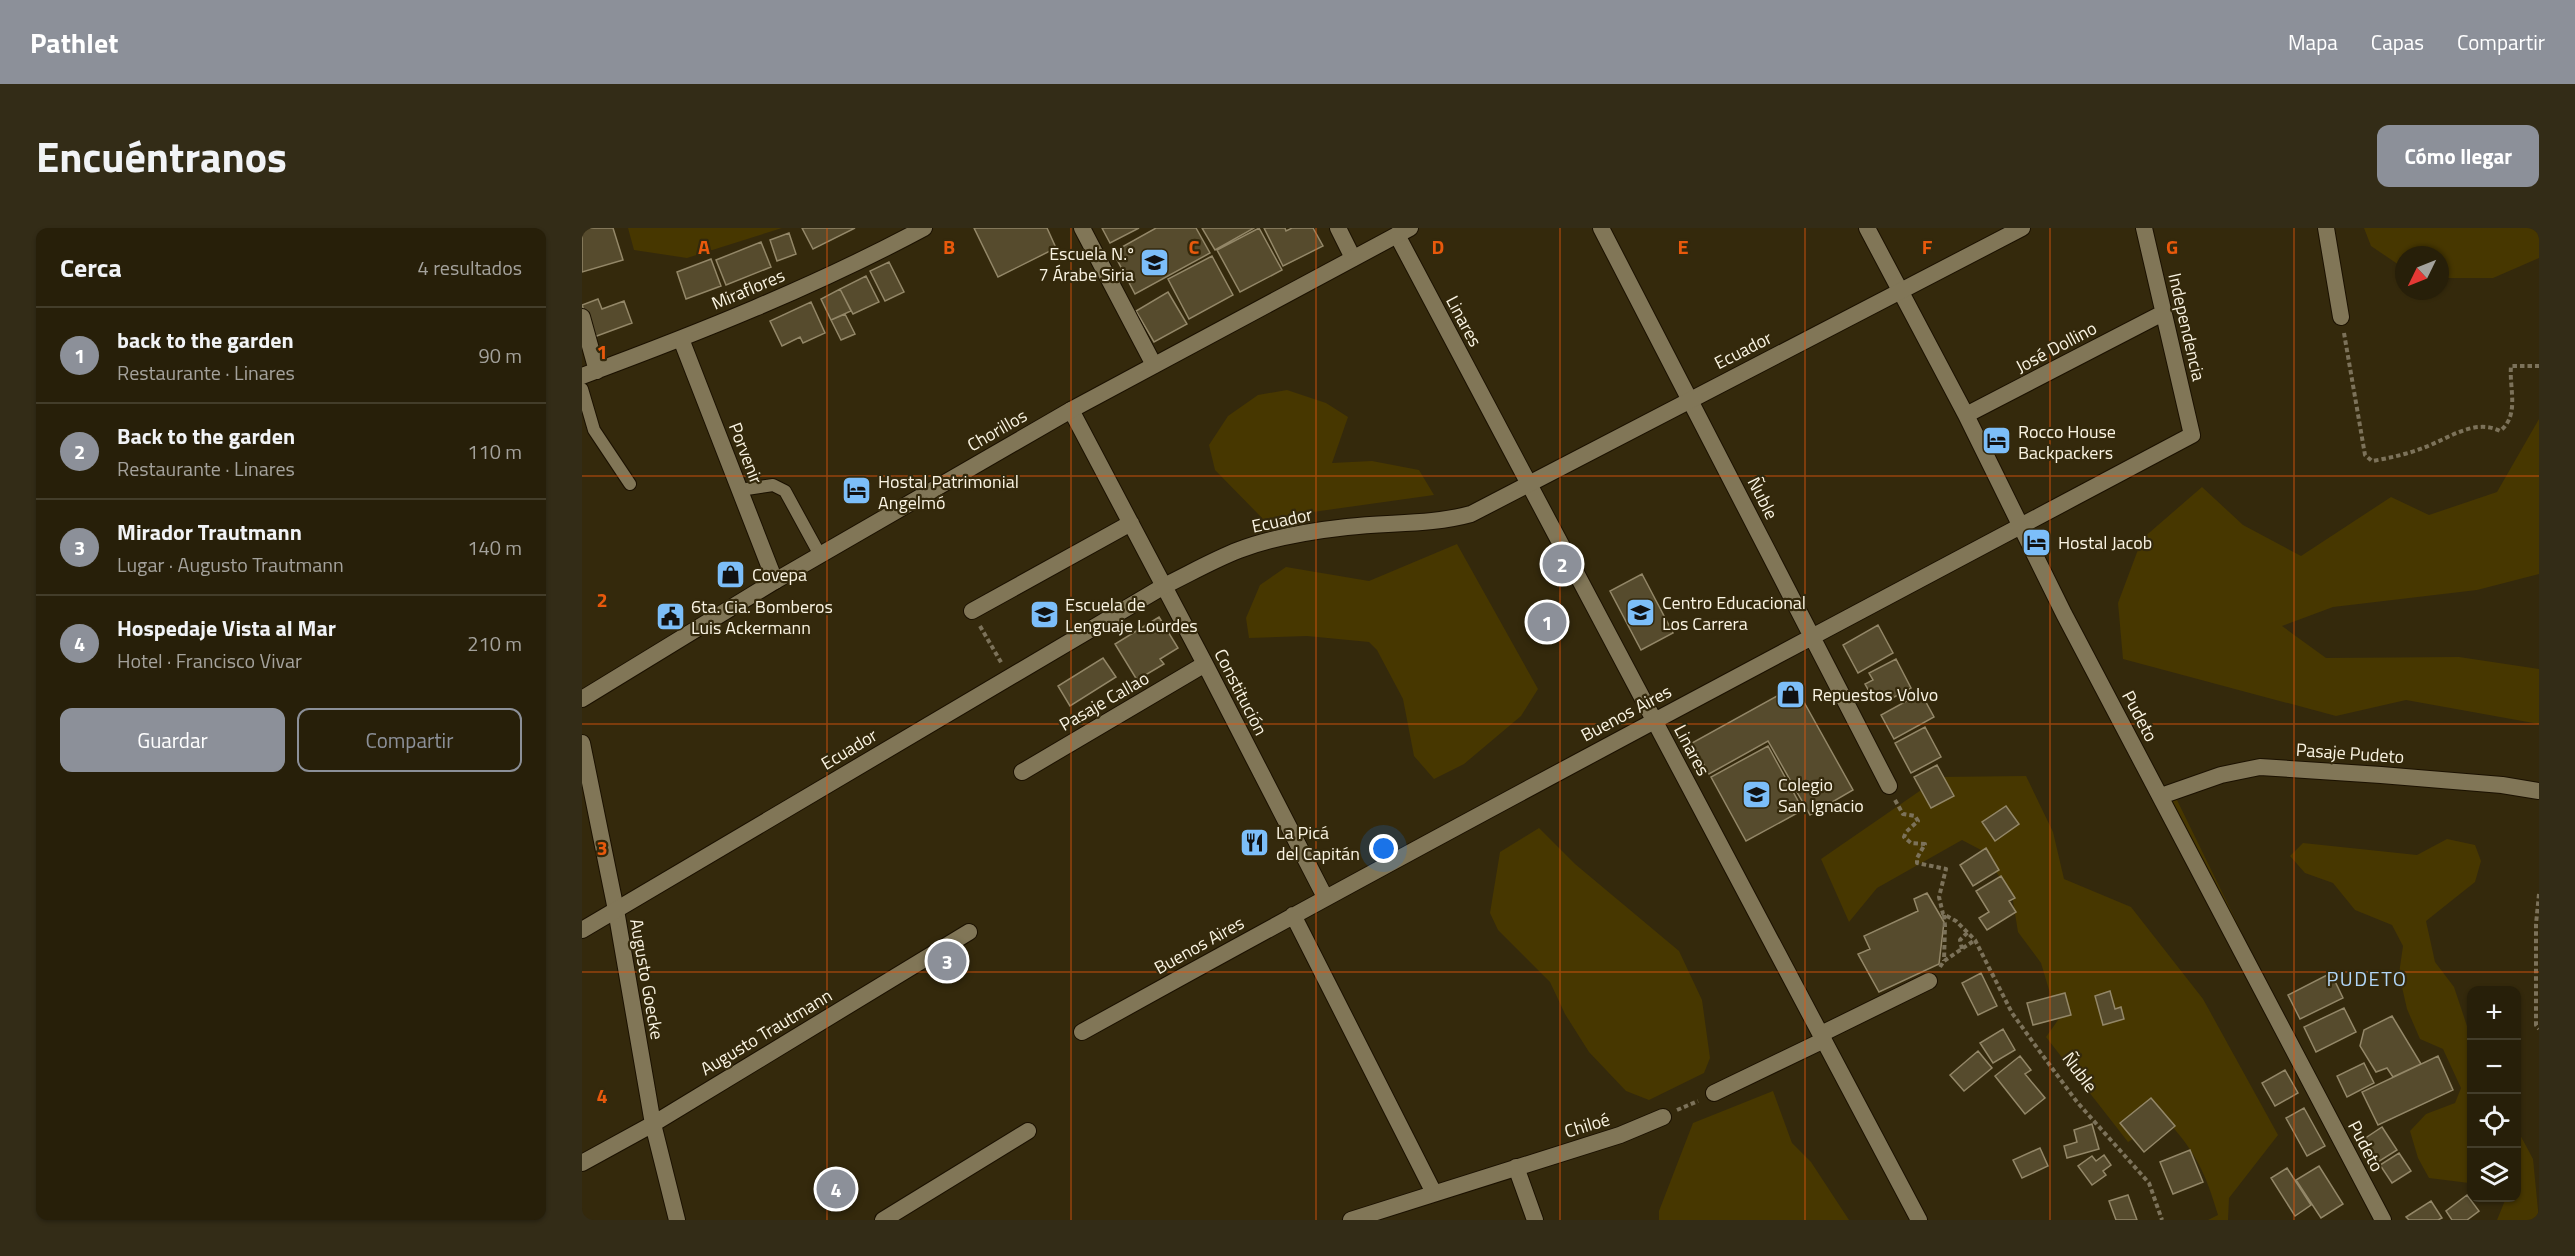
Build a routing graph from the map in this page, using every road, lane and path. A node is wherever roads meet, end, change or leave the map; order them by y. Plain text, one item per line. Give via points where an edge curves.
1 (924, 228) edge
2 (1082, 228) edge
3 (1338, 228) edge
4 (1601, 228) edge
5 (1868, 228) edge
6 (2022, 228) edge
7 (2144, 228) edge
8 (2326, 228) edge
9 (1403, 232) edge
10 (1353, 258) junction
11 (1900, 291) junction
12 (2163, 312) junction
13 (582, 317) edge
14 (2342, 317) joint
15 (681, 339) junction
16 (1154, 365) junction
17 (2539, 366) edge
18 (590, 374) edge
19 (582, 389) edge
20 (1690, 399) junction
21 (1071, 410) junction
22 (1966, 415) junction
23 (594, 430) junction
24 (582, 435) edge
25 (2192, 435) joint
26 (1528, 483) junction
27 (630, 484) dead end
28 (740, 490) junction
29 (1131, 523) junction
30 (2020, 526) junction
31 (820, 555) junction
32 (775, 581) junction
33 (1164, 586) junction
34 (972, 611) joint
35 (1812, 635) junction
36 (1205, 664) junction
37 (1010, 677) junction
38 (582, 699) edge
39 (1654, 720) junction
40 (582, 743) edge
41 (1022, 772) dead end
42 (1889, 786) joint
43 (2539, 791) edge
44 (2161, 796) junction
45 (2539, 894) edge
46 (1325, 897) junction
47 (616, 910) junction
48 (1943, 914) junction
49 (1293, 915) junction
50 (582, 930) edge
51 (969, 932) dead end
52 (1968, 932) junction
53 (1975, 940) junction
54 (1962, 950) junction
55 (1944, 961) junction
56 (1929, 981) joint
57 (2539, 1029) edge
58 (1083, 1032) dead end
59 (1822, 1037) junction
60 (1714, 1093) joint
61 (1663, 1117) joint
62 (653, 1124) junction
63 (1028, 1131) dead end
64 (582, 1162) edge
65 (1515, 1167) junction
66 (1434, 1193) junction
67 (677, 1220) edge
68 (883, 1220) edge
69 (1351, 1220) edge
70 (1535, 1220) edge
71 (1919, 1220) edge
72 (2162, 1220) edge
73 (2383, 1220) edge

1 - 15 street, Miraflores via 840,271
2 - 16 street
3 - 10 street
4 - 20 street, Ñuble
5 - 11 street, Pudeto
6 - 11 street, Ecuador
7 - 12 street, Independencia
8 - 14 street
9 - 10 street, Chorillos
9 - 26 street, Linares
10 - 16 street, Chorillos
11 - 20 street, Ecuador
11 - 22 street, Pudeto
12 - 22 street, José Dollino
12 - 25 street, Independencia
13 - 18 street
14 - 17 path via 2361,437 2365,455 2372,461 2425,448 2471,428 2492,427 2500,431 2512,414 2511,366
15 - 18 street, Miraflores
15 - 28 street, Porvenir
16 - 21 street, Chorillos
19 - 23 lane
20 - 26 street, Ecuador
20 - 35 street, Ñuble
21 - 29 street, Constitución
21 - 31 street, Chorillos
22 - 30 street, Pudeto
23 - 24 lane
23 - 27 lane
25 - 30 street, Buenos Aires
26 - 33 street, Ecuador via 1481,510 1448,520 1348,527 1268,540
26 - 39 street, Linares
28 - 31 lane via 773,485 785,491
28 - 32 street, Porvenir
29 - 33 street, Constitución
29 - 34 street
30 - 35 street, Buenos Aires
30 - 44 street, Pudeto
31 - 32 street, Chorillos
32 - 38 street, Chorillos
33 - 36 street, Constitución
33 - 37 street, Ecuador
34 - 37 path
35 - 39 street, Buenos Aires
35 - 42 street, Ñuble
36 - 41 street, Pasaje Callao
36 - 46 street, Constitución
37 - 47 street, Ecuador
39 - 46 street, Buenos Aires
39 - 59 street, Linares
40 - 47 street, Augusto Goecke
42 - 48 path via 1899,809 1918,821 1904,837 1911,843 1925,844 1917,863 1946,869 1939,897
43 - 44 street, Pasaje Pudeto via 2260,767 2222,775
44 - 73 street, Pudeto
45 - 57 path
46 - 49 street, Buenos Aires
47 - 50 street, Ecuador
47 - 62 street, Augusto Goecke
48 - 52 path, Ñuble
48 - 55 path
49 - 58 street, Buenos Aires
49 - 66 street
51 - 62 street, Augusto Trautmann
52 - 53 path, Ñuble
52 - 54 path via 1960,940
53 - 54 path
53 - 72 path, Ñuble via 2012,1013 2077,1102 2149,1183
54 - 55 path
55 - 56 path
56 - 59 street
59 - 60 street
59 - 71 street, Linares
60 - 61 path
61 - 65 street, Chiloé via 1620,1135
62 - 64 street, Augusto Trautmann
62 - 67 street, Augusto Goecke
63 - 68 street
65 - 66 street, Chiloé
65 - 70 street
66 - 69 street, Chiloé

